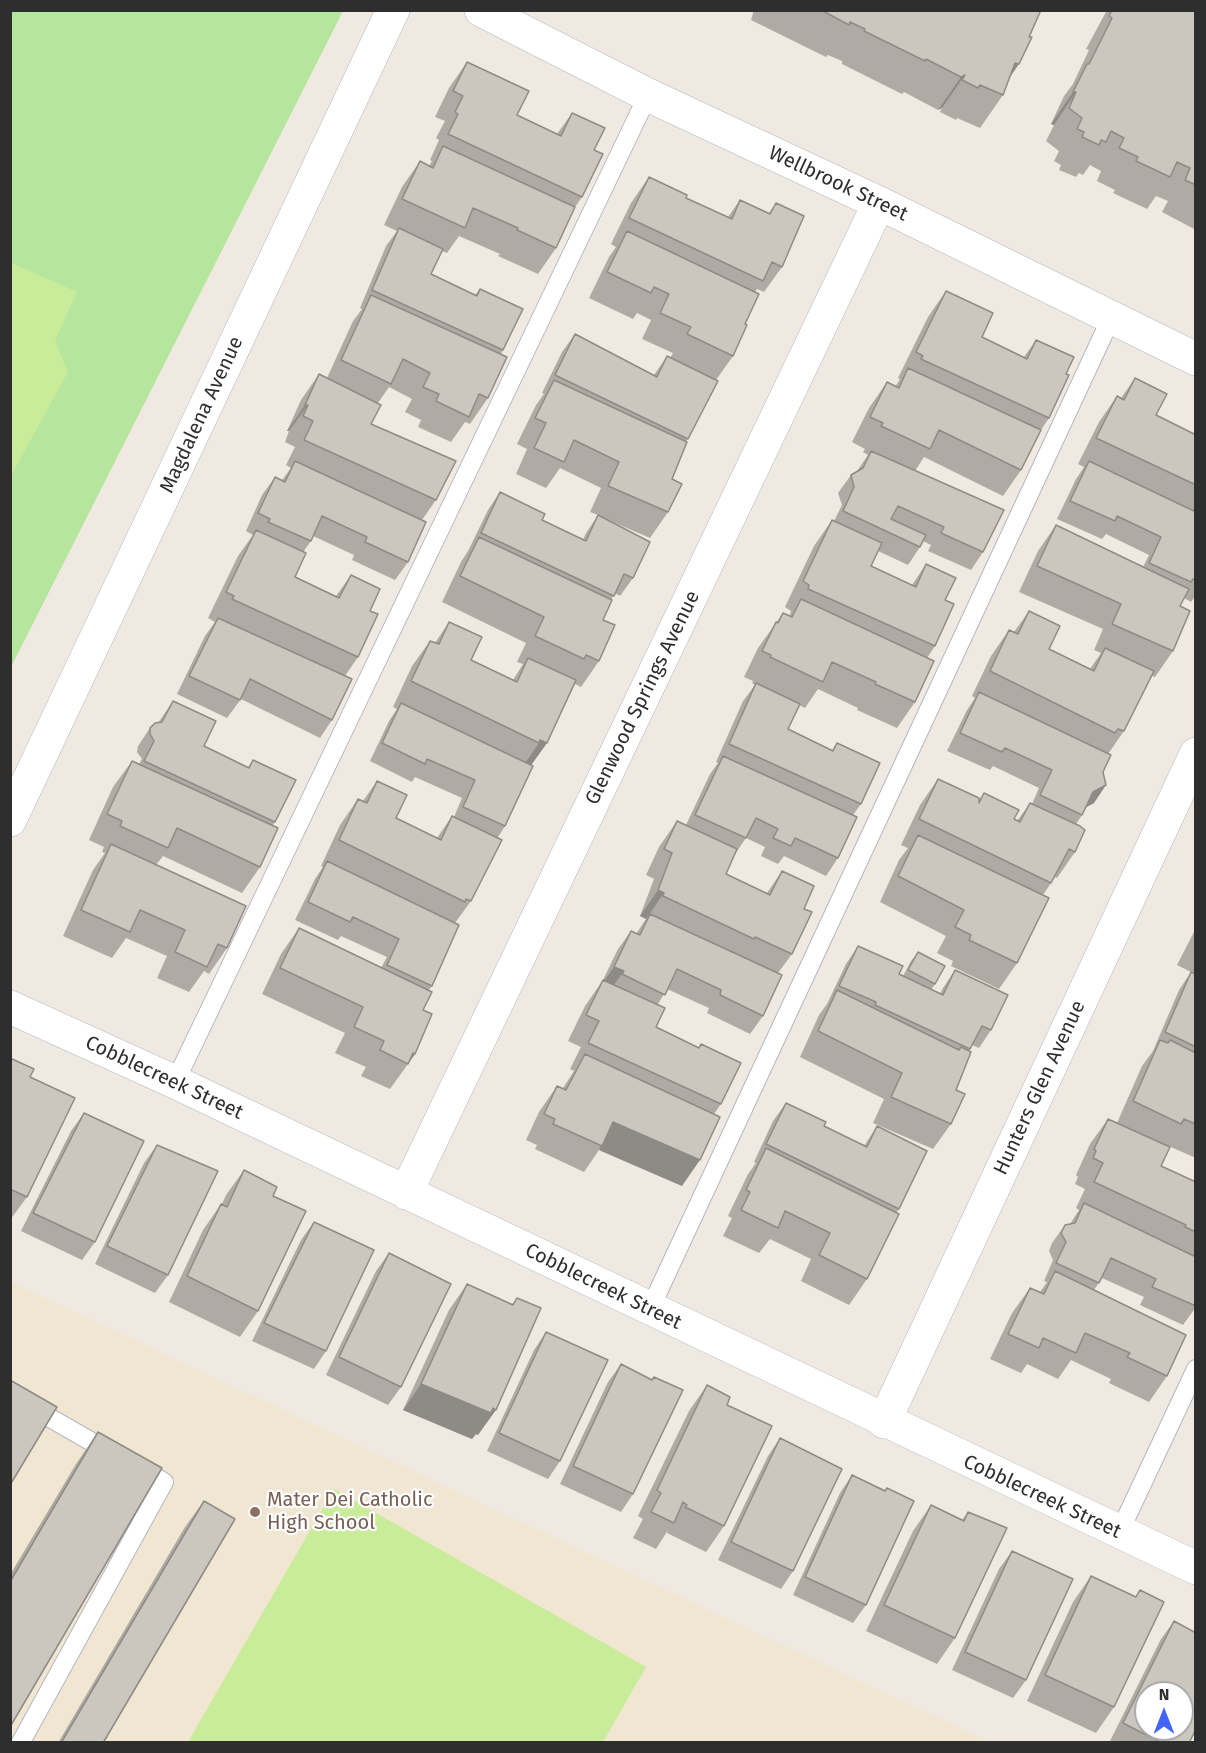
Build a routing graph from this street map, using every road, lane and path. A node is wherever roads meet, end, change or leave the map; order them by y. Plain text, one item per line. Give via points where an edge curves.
1 (393, 10) edge
2 (481, 10) edge
3 (648, 95) junction
4 (879, 203) junction
5 (1112, 316) junction
6 (1196, 359) edge
7 (1196, 754) edge
8 (10, 820) edge
9 (10, 1007) edge
10 (176, 1082) junction
11 (406, 1193) junction
12 (650, 1309) junction
13 (1196, 1369) edge
14 (10, 1395) edge
15 (884, 1422) junction
16 (1119, 1533) junction
17 (1196, 1568) edge
18 (21, 1743) edge

1 - 8 street, Magdalena Avenue
2 - 3 street, Wellbrook Street
3 - 4 street, Wellbrook Street
3 - 10 lane
4 - 5 street, Wellbrook Street
4 - 11 street, Glenwood Springs Avenue
5 - 6 street, Wellbrook Street
5 - 12 lane
7 - 15 street, Hunters Glen Avenue
9 - 10 street, Cobblecreek Street
10 - 11 street, Cobblecreek Street
11 - 12 street, Cobblecreek Street
12 - 15 street, Cobblecreek Street
13 - 16 lane
14 - 18 lane via 164,1482
15 - 16 street, Cobblecreek Street
16 - 17 street, Cobblecreek Street

